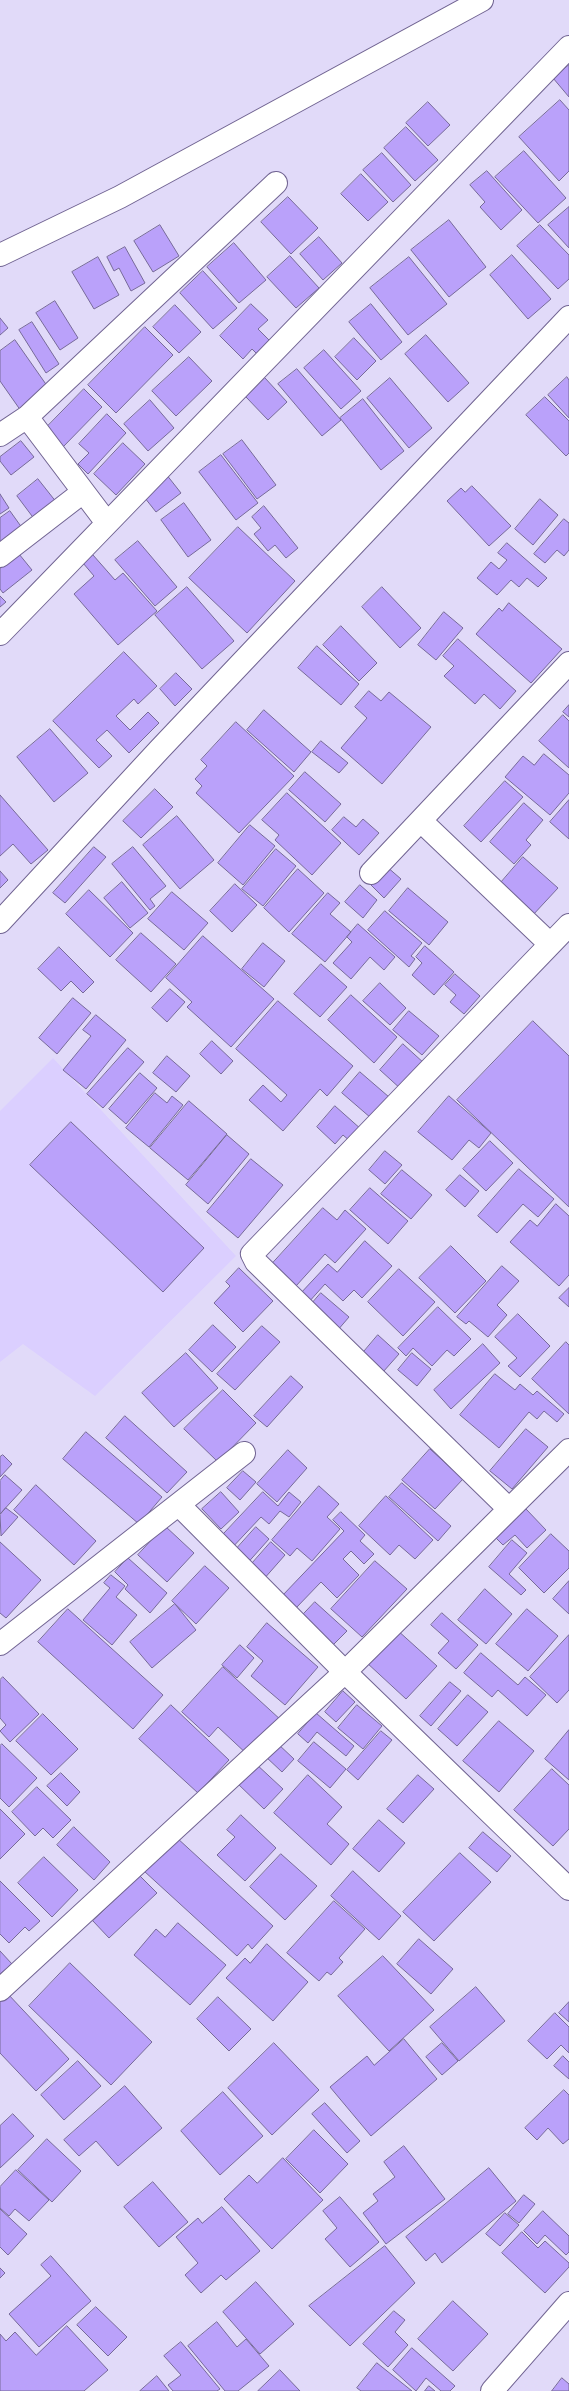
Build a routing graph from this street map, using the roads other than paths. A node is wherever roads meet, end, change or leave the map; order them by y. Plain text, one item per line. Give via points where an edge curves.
1 (482, 0) edge
2 (569, 47) edge
3 (276, 184) dead end
4 (0, 255) edge
5 (569, 317) edge
6 (27, 417) junction
7 (0, 435) edge
8 (83, 492) junction
9 (107, 523) junction
10 (0, 556) edge
11 (0, 634) edge
12 (569, 663) edge
13 (421, 821) junction
14 (371, 873) dead end
15 (0, 922) edge
16 (569, 925) edge
17 (550, 944) junction
18 (569, 1450) edge
19 (244, 1452) dead end
20 (179, 1505) junction
21 (509, 1509) junction
22 (0, 1644) edge
23 (345, 1672) junction
24 (569, 1889) edge
25 (0, 1990) edge
26 (569, 2303) edge
27 (492, 2391) edge

1 - 4 street via 120,197
2 - 9 street
3 - 6 street
5 - 15 street
6 - 7 street
6 - 8 street
8 - 9 street
8 - 10 street
9 - 11 street
12 - 13 street
13 - 14 street
13 - 17 street
16 - 17 street
17 - 21 street via 252,1254 256,1262
18 - 21 street
19 - 20 street
20 - 22 street
20 - 23 street
21 - 23 street
23 - 24 street
23 - 25 street
26 - 27 street

